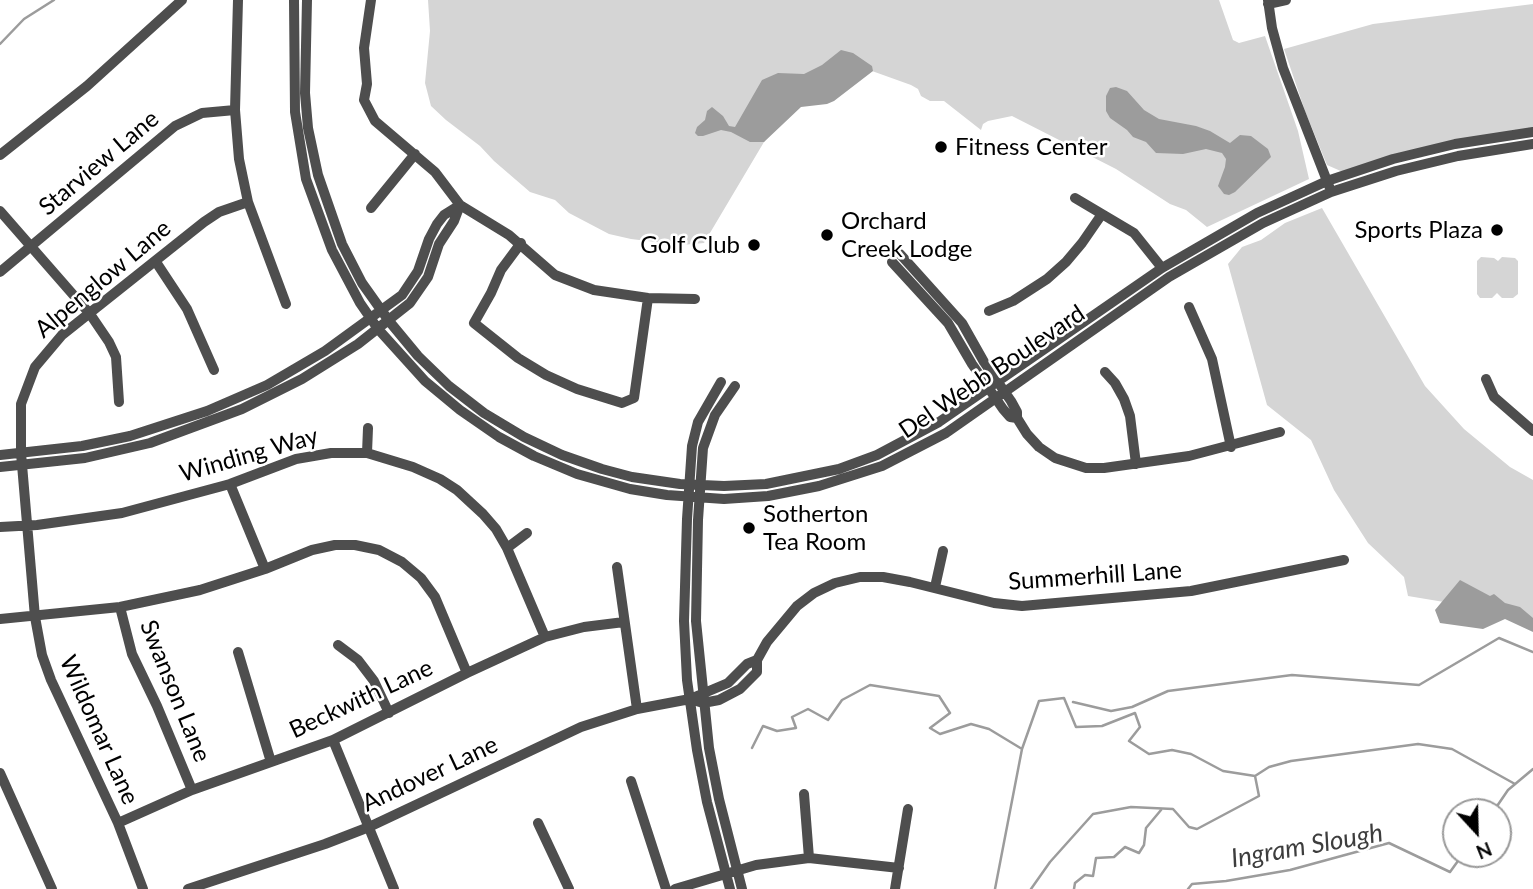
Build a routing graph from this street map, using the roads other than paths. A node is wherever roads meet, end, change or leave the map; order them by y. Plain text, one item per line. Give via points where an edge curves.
1 (182, 0) edge
2 (238, 0) edge
3 (294, 0) edge
4 (307, 0) edge
5 (371, 0) edge
6 (1286, 0) edge
7 (1268, 2) edge
8 (235, 110) junction
9 (1533, 131) edge
10 (1533, 144) edge
11 (415, 154) junction
12 (0, 155) edge
13 (1329, 187) junction
14 (1074, 198) dead end
15 (248, 202) junction
16 (460, 205) junction
17 (371, 208) dead end
18 (0, 211) edge
19 (1102, 214) junction
20 (520, 243) junction
21 (31, 246) junction
22 (896, 258) dead end
23 (156, 262) junction
24 (1162, 268) junction
25 (0, 272) edge
26 (648, 298) junction
27 (695, 299) dead end
28 (286, 304) dead end
29 (1189, 307) dead end
30 (381, 311) junction
31 (989, 312) dead end
32 (90, 314) junction
33 (370, 319) junction
34 (388, 321) junction
35 (378, 329) junction
36 (214, 370) dead end
37 (1105, 372) dead end
38 (1486, 379) dead end
39 (722, 382) dead end
40 (735, 386) dead end
41 (997, 390) junction
42 (119, 402) dead end
43 (368, 428) dead end
44 (1533, 431) edge
45 (1280, 432) dead end
46 (1231, 447) junction
47 (367, 453) junction
48 (0, 455) edge
49 (22, 459) junction
50 (1136, 464) junction
51 (0, 467) edge
52 (230, 484) junction
53 (694, 485) junction
54 (694, 497) junction
55 (28, 526) junction
56 (0, 527) edge
57 (527, 533) dead end
58 (507, 548) junction
59 (943, 551) dead end
60 (1344, 560) dead end
61 (617, 567) dead end
62 (265, 569) junction
63 (935, 587) junction
64 (120, 607) junction
65 (35, 617) junction
66 (0, 620) edge
67 (624, 622) junction
68 (545, 637) junction
69 (338, 645) dead end
70 (237, 652) dead end
71 (467, 673) junction
72 (702, 698) junction
73 (690, 699) junction
74 (636, 709) junction
75 (389, 713) junction
76 (333, 740) junction
77 (271, 762) junction
78 (0, 773) edge
79 (631, 781) dead end
80 (192, 790) junction
81 (804, 794) dead end
82 (908, 809) dead end
83 (118, 822) junction
84 (538, 824) dead end
85 (369, 827) junction
86 (808, 858) junction
87 (899, 868) junction
88 (731, 872) junction
89 (52, 889) edge
90 (143, 889) edge
91 (188, 889) edge
92 (394, 889) edge
93 (569, 889) edge
94 (666, 889) edge
95 (676, 889) edge
96 (730, 889) edge
97 (743, 889) edge
98 (895, 889) edge

1 - 12 street via 87,86
2 - 8 street
3 - 33 street, Del Webb Boulevard via 295,112 306,179 331,250
4 - 30 street, Del Webb Boulevard via 304,77 318,175 342,244
5 - 11 street via 364,48 364,100 375,121
6 - 7 street
7 - 13 street via 1283,68
8 - 15 street
8 - 21 street, Starview Lane via 202,113 175,126
9 - 13 street, Del Webb Boulevard via 1426,150
10 - 13 street, Del Webb Boulevard via 1482,151
11 - 16 street
11 - 17 street
13 - 24 street, Del Webb Boulevard via 1257,213
13 - 41 street, Del Webb Boulevard via 1201,257
14 - 19 street
15 - 23 street, Alpenglow Lane via 219,212
15 - 28 street
16 - 20 street
16 - 30 street via 437,224 411,284
16 - 34 street via 421,290
18 - 21 street
19 - 24 street via 1135,233
19 - 31 street via 1066,262 1047,279
20 - 26 street via 555,275 594,290
20 - 26 street via 474,323 518,358 577,389 622,403 634,398
21 - 25 street, Starview Lane
21 - 32 street
22 - 41 street via 962,323
23 - 32 street, Alpenglow Lane
23 - 36 street via 187,309
24 - 41 street, Del Webb Boulevard
26 - 27 street
29 - 46 street via 1212,359
30 - 33 street
30 - 34 street, Del Webb Boulevard
32 - 42 street via 116,357
32 - 49 street, Alpenglow Lane via 62,335 35,367 21,404
33 - 35 street, Del Webb Boulevard
33 - 49 street via 267,385 207,411 115,440
34 - 35 street
34 - 53 street, Del Webb Boulevard via 449,386 524,437 602,469
35 - 49 street via 302,379 181,433 118,452
35 - 54 street, Del Webb Boulevard via 443,396 520,449 599,481
37 - 50 street via 1130,416
38 - 44 street via 1494,397
39 - 53 street via 695,434
40 - 53 street via 715,415
41 - 50 street via 1039,447 1070,464 1086,468
41 - 53 street, Del Webb Boulevard via 915,436 839,469 766,484
41 - 54 street, Del Webb Boulevard via 920,447 863,474 768,496
43 - 47 street
45 - 46 street
46 - 50 street
47 - 52 street, Winding Way via 296,459
47 - 58 street, Winding Way via 413,467 457,490 496,529
48 - 49 street
49 - 51 street
49 - 55 street, Wildomar Lane
52 - 55 street, Winding Way via 122,513
52 - 62 street
53 - 54 street
54 - 72 street
54 - 73 street via 684,621
55 - 56 street, Winding Way
55 - 65 street, Wildomar Lane
57 - 58 street
58 - 68 street, Winding Way
59 - 63 street
60 - 63 street, Summerhill Lane via 1191,591 1054,605 994,603
61 - 67 street
62 - 64 street via 200,590
62 - 71 street via 335,545 379,550 402,562 435,597
63 - 72 street, Summerhill Lane via 860,577 814,593 781,622 757,660
64 - 65 street
64 - 80 street, Swanson Lane via 132,654
65 - 66 street
65 - 83 street, Wildomar Lane via 51,680
67 - 68 street, Beckwith Lane
67 - 74 street
68 - 71 street, Beckwith Lane
69 - 75 street via 358,660
70 - 77 street
71 - 75 street, Beckwith Lane
72 - 73 street, Summerhill Lane
72 - 88 street
73 - 74 street, Andover Lane
73 - 88 street via 702,776
74 - 85 street, Andover Lane via 581,726
75 - 76 street, Beckwith Lane
76 - 77 street, Beckwith Lane
76 - 85 street
77 - 80 street, Beckwith Lane
78 - 89 street
79 - 94 street
80 - 83 street, Beckwith Lane
81 - 86 street
82 - 87 street
83 - 90 street, Wildomar Lane
84 - 93 street
85 - 91 street, Andover Lane
85 - 92 street
86 - 87 street
86 - 88 street
87 - 98 street
88 - 95 street
88 - 96 street
88 - 97 street

